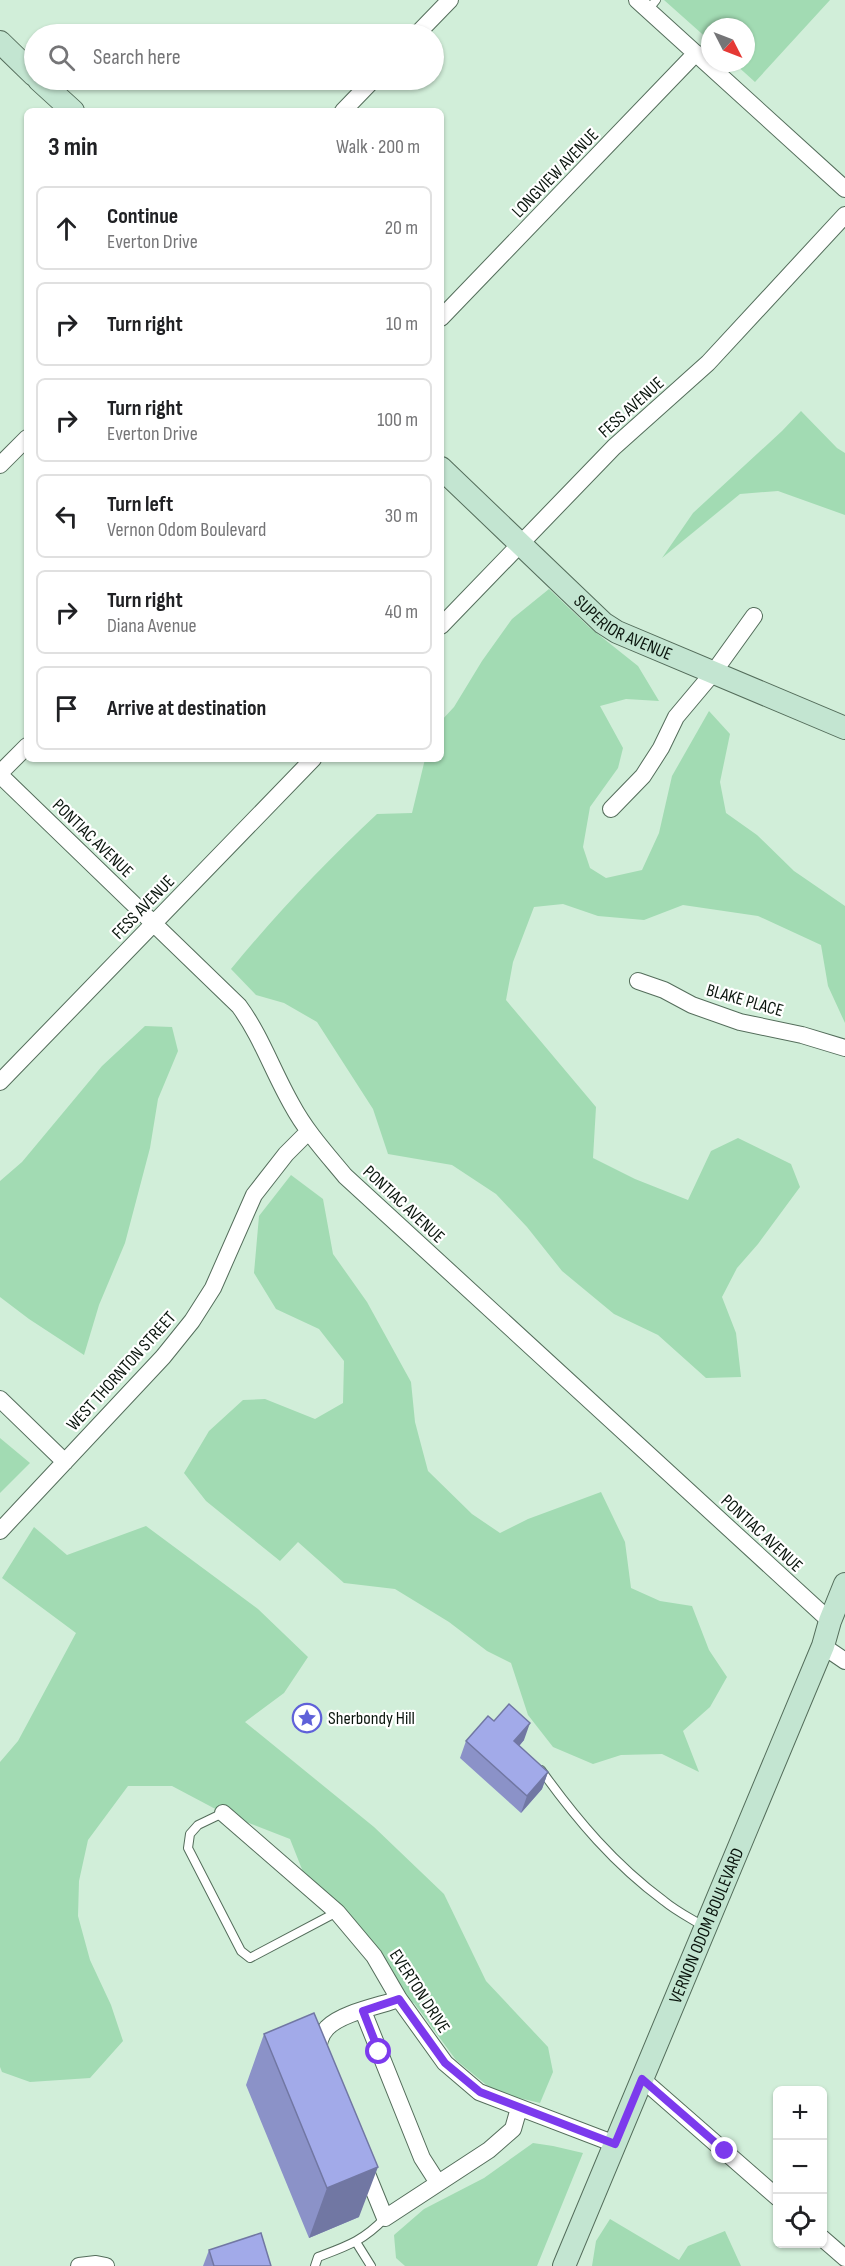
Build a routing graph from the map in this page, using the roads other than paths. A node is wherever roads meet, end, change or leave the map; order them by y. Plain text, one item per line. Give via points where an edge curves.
1 (450, 0) edge
2 (647, 3) edge
3 (427, 24) edge
4 (0, 42) edge
5 (696, 53) junction
6 (24, 65) edge
7 (50, 90) edge
8 (363, 90) edge
9 (70, 108) edge
10 (346, 108) edge
11 (845, 189) edge
12 (845, 215) edge
13 (444, 315) edge
14 (24, 441) edge
15 (0, 465) edge
16 (444, 471) edge
17 (520, 544) junction
18 (754, 616) dead end
19 (444, 623) edge
20 (713, 673) junction
21 (845, 728) edge
22 (24, 749) edge
23 (310, 762) edge
24 (0, 774) edge
25 (611, 809) dead end
26 (153, 923) junction
27 (638, 981) dead end
28 (845, 1048) edge
29 (0, 1082) edge
30 (308, 1132) junction
31 (0, 1399) edge
32 (65, 1462) junction
33 (0, 1531) edge
34 (845, 1584) edge
35 (830, 1622) junction
36 (823, 1646) junction
37 (845, 1661) edge
38 (535, 1764) edge
39 (223, 1813) joint
40 (337, 1912) junction
41 (706, 1927) junction
42 (399, 1999) junction
43 (363, 2011) junction
44 (321, 2066) edge
45 (642, 2079) junction
46 (519, 2108) junction
47 (615, 2144) junction
48 (357, 2151) edge
49 (438, 2183) junction
50 (773, 2194) edge
51 (385, 2218) junction
52 (356, 2242) junction
53 (827, 2242) edge
54 (845, 2258) edge
55 (79, 2266) edge
56 (106, 2266) edge
57 (315, 2266) edge
58 (372, 2266) edge
59 (564, 2266) edge

1 - 3 street
2 - 5 street
4 - 6 main road
5 - 11 street
5 - 13 street, LONGVIEW AVENUE
7 - 9 main road
8 - 10 street
12 - 17 street, FESS AVENUE via 708,363 614,447
14 - 15 street
16 - 17 main road, SUPERIOR AVENUE
17 - 19 street, FESS AVENUE
17 - 20 main road, SUPERIOR AVENUE via 603,623
18 - 20 street
20 - 21 main road, SUPERIOR AVENUE
20 - 25 street via 676,717 643,776
22 - 24 street
23 - 26 street, FESS AVENUE
24 - 26 street, PONTIAC AVENUE
26 - 29 street, FESS AVENUE
26 - 30 street, PONTIAC AVENUE via 239,1006
27 - 28 street, BLAKE PLACE via 740,1022
30 - 32 street, WEST THORNTON STREET via 254,1195 213,1288 192,1321
30 - 35 street, PONTIAC AVENUE via 345,1176 402,1230
31 - 32 street
32 - 33 street, WEST THORNTON STREET
34 - 35 main road, VERNON ODOM BOULEVARD
35 - 36 main road, VERNON ODOM BOULEVARD
36 - 37 street
36 - 41 main road, VERNON ODOM BOULEVARD
38 - 41 lane via 611,1856 664,1902
39 - 40 street, EVERTON DRIVE
39 - 40 lane via 198,1825 190,1834 188,1848 241,1951 250,1958
40 - 42 street, EVERTON DRIVE via 374,1956
41 - 45 main road, VERNON ODOM BOULEVARD
42 - 43 street
42 - 46 street, EVERTON DRIVE via 445,2063 480,2092
43 - 44 street via 327,2028 319,2041 317,2054
43 - 49 street via 422,2158
45 - 47 main road, VERNON ODOM BOULEVARD
45 - 50 street
46 - 47 street, EVERTON DRIVE
46 - 49 street via 513,2128 503,2139
47 - 59 main road, VERNON ODOM BOULEVARD
48 - 51 street
49 - 51 street
51 - 52 lane
52 - 57 lane via 318,2257
52 - 58 lane
53 - 54 street
55 - 56 street

